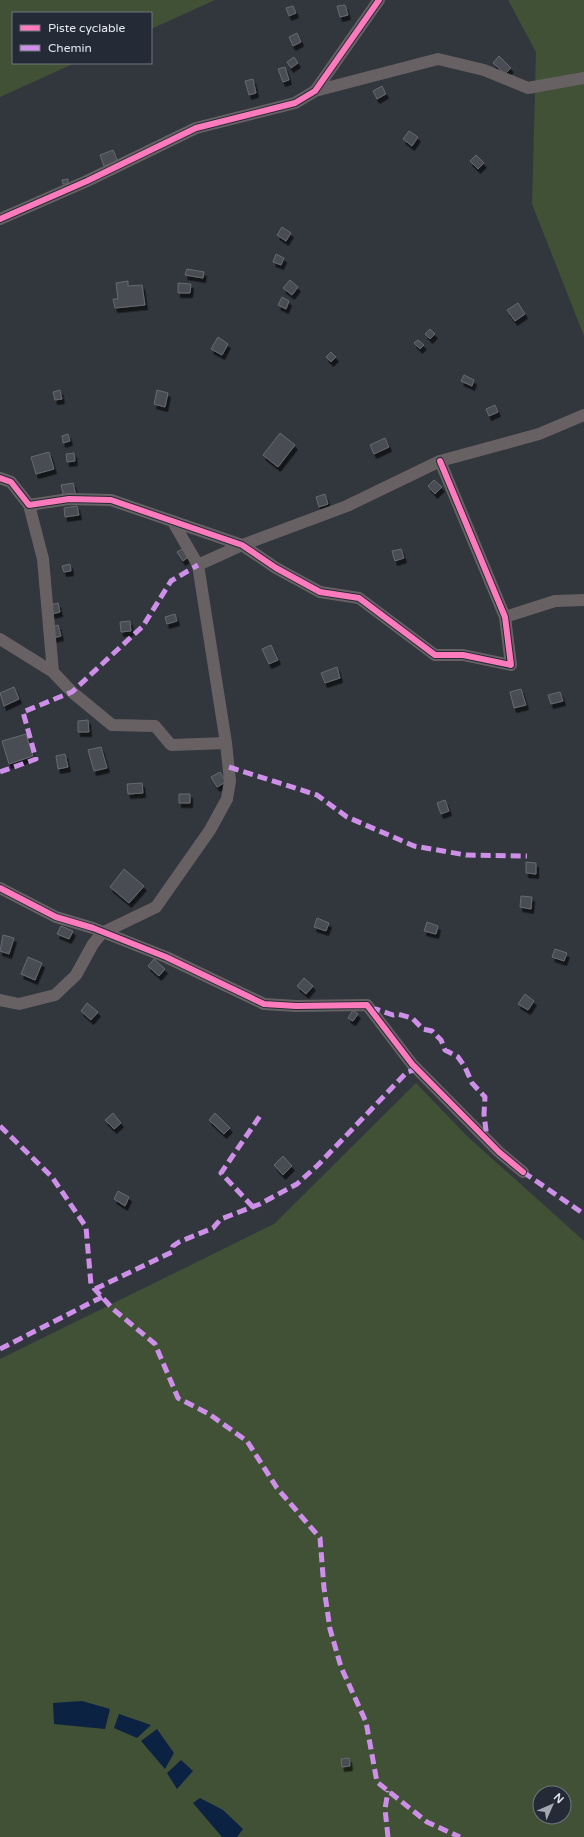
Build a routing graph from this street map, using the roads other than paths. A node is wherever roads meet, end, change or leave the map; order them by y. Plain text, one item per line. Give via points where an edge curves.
1 (379, 0) edge
2 (584, 78) edge
3 (315, 91) junction
4 (0, 219) edge
5 (584, 415) edge
6 (440, 461) junction
7 (0, 478) edge
8 (29, 505) junction
9 (173, 522) junction
10 (242, 545) junction
11 (198, 565) junction
12 (584, 600) edge
13 (505, 617) junction
14 (0, 639) edge
15 (53, 672) junction
16 (226, 743) junction
17 (0, 888) edge
18 (102, 933) junction
19 (0, 1000) edge
20 (524, 1172) dead end

1 - 3 street
2 - 3 street via 528,88 484,70 438,59
3 - 4 street via 295,103 196,128 87,181
5 - 6 street via 539,434
6 - 10 street via 347,506
6 - 13 street
7 - 8 street via 12,482
8 - 9 street via 69,499 111,500
8 - 15 street via 43,559
9 - 10 street
9 - 11 street
10 - 11 street
10 - 13 street via 276,568 320,592 359,598 435,656 463,655 511,665
11 - 16 street
12 - 13 street via 555,601
14 - 15 street
15 - 16 street via 72,692 112,725 155,726 171,745
16 - 18 street via 230,781 226,798 210,830 156,907
17 - 18 street via 56,917
18 - 19 street via 76,975 55,995 19,1004
18 - 20 street via 166,957 264,1004 366,1006 412,1064 499,1152

